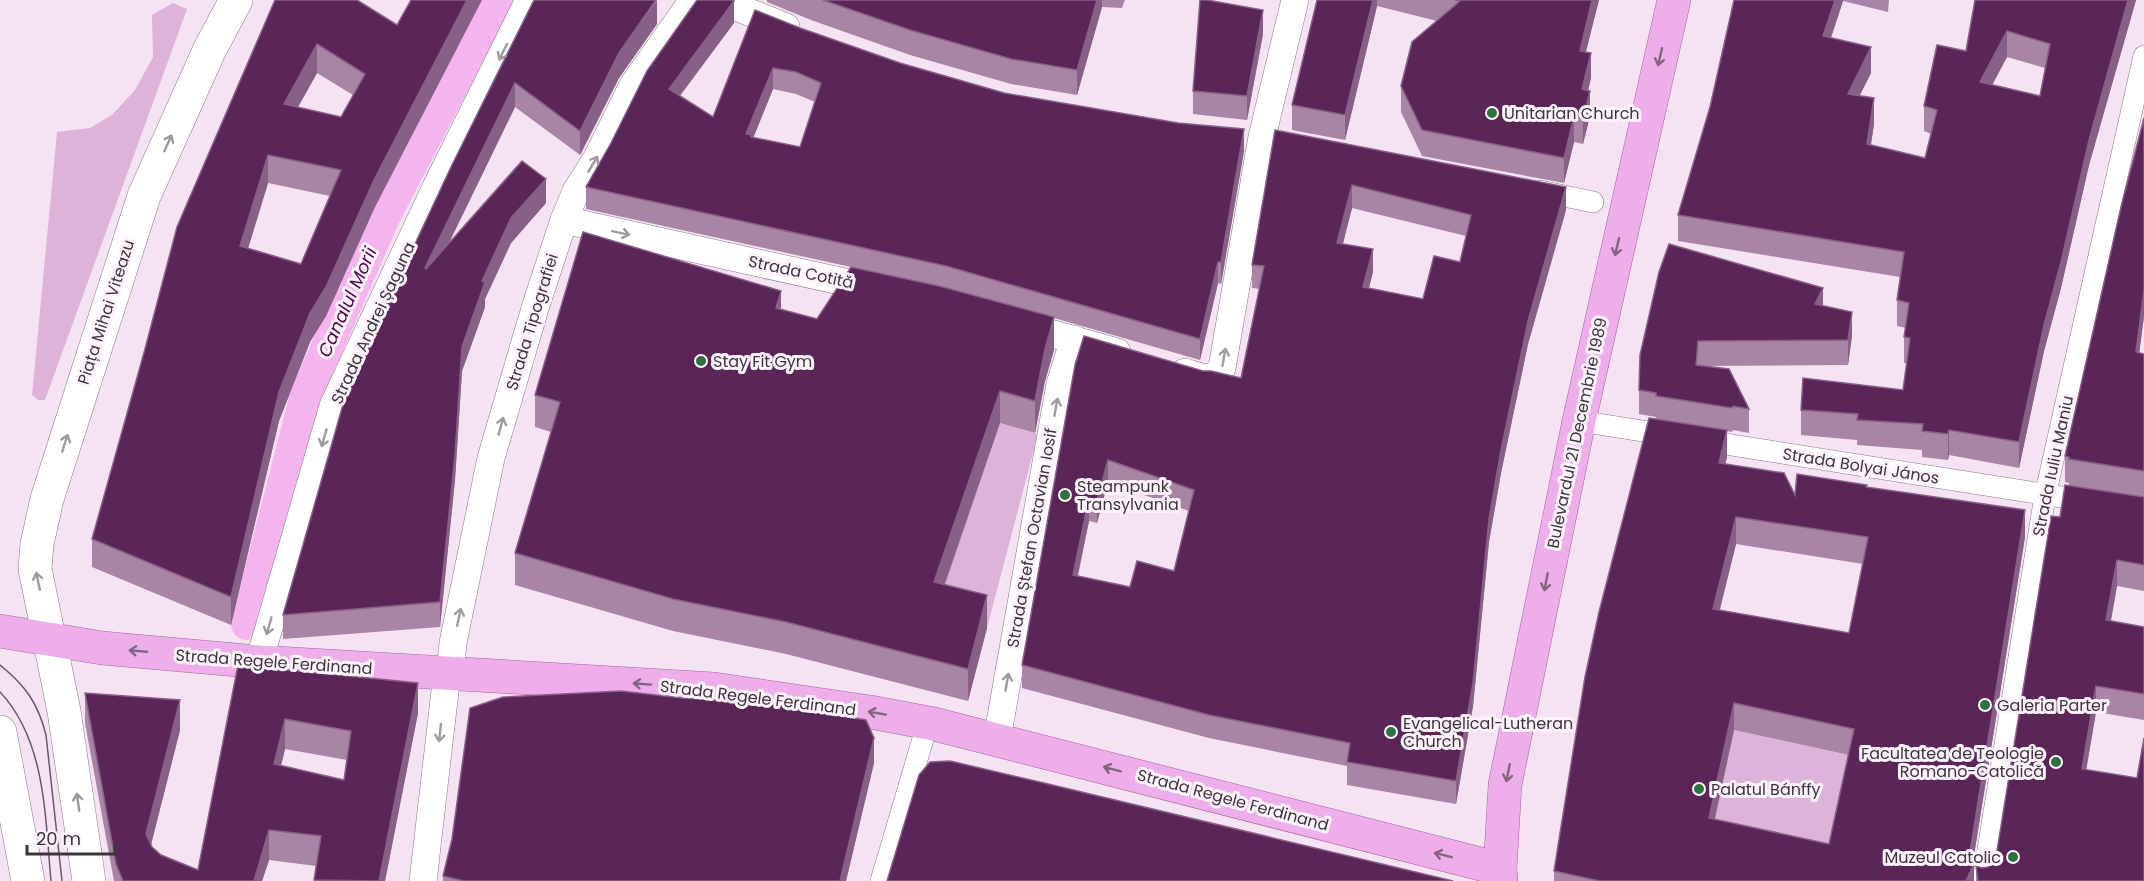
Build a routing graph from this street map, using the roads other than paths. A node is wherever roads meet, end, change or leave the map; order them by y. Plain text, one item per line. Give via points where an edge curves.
1 (236, 0) edge
2 (529, 0) edge
3 (693, 0) edge
4 (719, 0) edge
5 (1295, 0) edge
6 (1674, 0) edge
7 (805, 35) edge
8 (2144, 56) edge
9 (1524, 188) edge
10 (1593, 201) dead end
11 (564, 220) junction
12 (897, 293) edge
13 (994, 317) edge
14 (1074, 339) junction
15 (1579, 421) junction
16 (2044, 496) junction
17 (2144, 510) edge
18 (0, 631) edge
19 (50, 638) junction
20 (259, 662) junction
21 (448, 674) junction
22 (928, 722) junction
23 (0, 732) edge
24 (997, 739) junction
25 (1501, 875) edge
26 (28, 881) edge
27 (89, 881) edge
28 (423, 881) edge
29 (881, 881) edge
30 (1983, 881) edge

19 -> 1 main road, Piața Mihai Viteazu via 35,569 47,499 144,196
2 -> 20 street, Strada Andrei Șaguna via 333,406
11 -> 3 street, Strada Tipografiei via 633,85
4 - 7 street
14 -> 5 street via 1208,379 1222,368 1262,137
6 -> 15 main road, Bulevardul 21 Decembrie 1989
8 - 16 street, Strada Iuliu Maniu
9 - 10 street
11 -> 12 street, Strada Cotită
21 -> 11 street, Strada Tipografiei via 491,458
13 - 14 street
24 -> 14 street, Strada Ștefan Octavian Iosif via 1060,384
15 - 16 street, Strada Bolyai János
15 -> 25 main road, Bulevardul 21 Decembrie 1989 via 1505,785
16 - 17 street, Strada Bolyai János
16 - 30 street, Strada Iuliu Maniu
18 - 19 main road, Strada Regele Ferdinand
20 -> 19 main road, Strada Regele Ferdinand via 120,650
27 -> 19 main road, Piața Mihai Viteazu
20 - 21 main road, Strada Regele Ferdinand
22 -> 21 main road, Strada Regele Ferdinand via 714,689
21 -> 28 street, Strada Tipografiei
22 - 24 main road, Strada Regele Ferdinand
22 - 29 street
23 - 26 main road
25 -> 24 main road, Strada Regele Ferdinand

